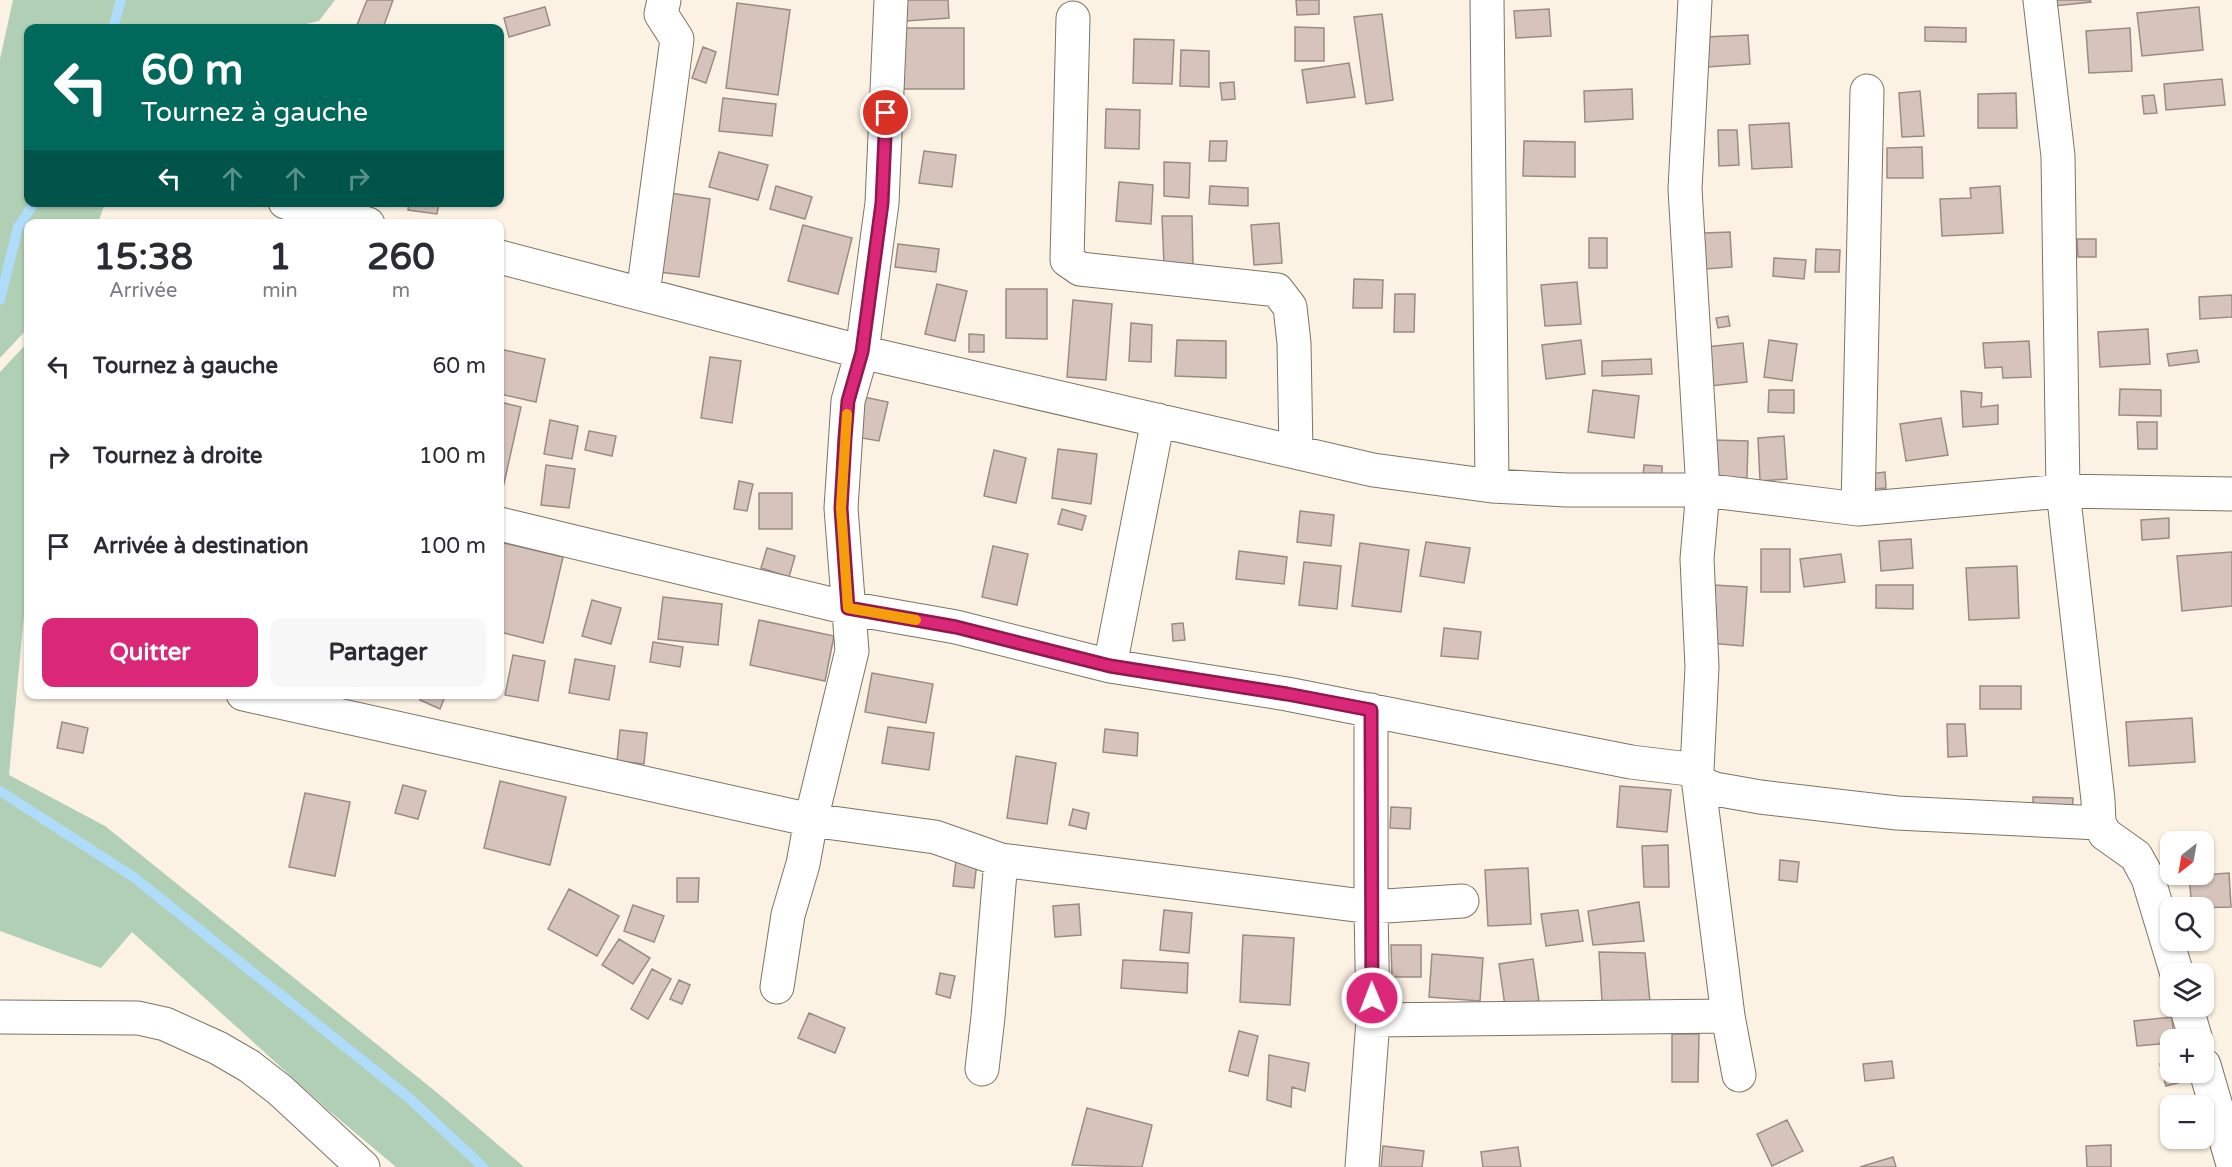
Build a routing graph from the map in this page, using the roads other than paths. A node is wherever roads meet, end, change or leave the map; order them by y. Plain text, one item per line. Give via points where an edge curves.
1 (664, 0) edge
2 (891, 0) edge
3 (1487, 0) edge
4 (1695, 0) edge
5 (2040, 0) edge
6 (1073, 18) dead end
7 (1867, 91) dead end
8 (304, 207) edge
9 (349, 219) edge
10 (504, 258) edge
11 (643, 294) junction
12 (862, 352) junction
13 (1158, 420) junction
14 (1296, 452) junction
15 (1492, 486) junction
16 (1703, 490) junction
17 (2063, 491) junction
18 (2232, 494) edge
19 (1858, 509) junction
20 (504, 525) edge
21 (848, 608) junction
22 (1110, 666) junction
23 (266, 699) edge
24 (1371, 710) junction
25 (1698, 777) junction
26 (811, 820) junction
27 (2099, 823) junction
28 (1001, 860) junction
29 (1462, 901) dead end
30 (1371, 907) junction
31 (2174, 963) edge
32 (777, 987) dead end
33 (1728, 1016) junction
34 (0, 1017) edge
35 (1373, 1020) junction
36 (981, 1069) dead end
37 (1739, 1076) dead end
38 (2209, 1083) edge
39 (2232, 1161) edge
40 (363, 1167) edge
41 (1362, 1167) edge

1 - 11 street via 661,14 677,39
2 - 12 street via 882,203
3 - 15 street
4 - 16 street via 1685,189
5 - 17 street via 2058,156
6 - 14 street via 1067,261 1080,269 1277,290 1290,307
7 - 19 street
8 - 9 street
10 - 11 street
11 - 12 street
12 - 13 street
12 - 21 street via 848,401 841,508
13 - 14 street
13 - 22 street
14 - 15 street via 1373,470
15 - 16 street
16 - 19 street
16 - 25 street via 1697,560 1702,667
17 - 18 street
17 - 19 street
17 - 27 street
20 - 21 street
21 - 22 street via 956,627
21 - 26 street via 852,651
22 - 24 street
23 - 26 street
24 - 25 street
24 - 30 street
25 - 27 street via 1715,789 1897,813
25 - 33 street
26 - 28 street via 935,837
26 - 32 street via 788,915
27 - 31 street via 2105,834 2136,856 2148,878
28 - 30 street
28 - 36 street
29 - 30 street
30 - 35 street
33 - 35 street
33 - 37 street
34 - 40 street via 138,1018 165,1024 249,1066
35 - 41 street
38 - 39 street

